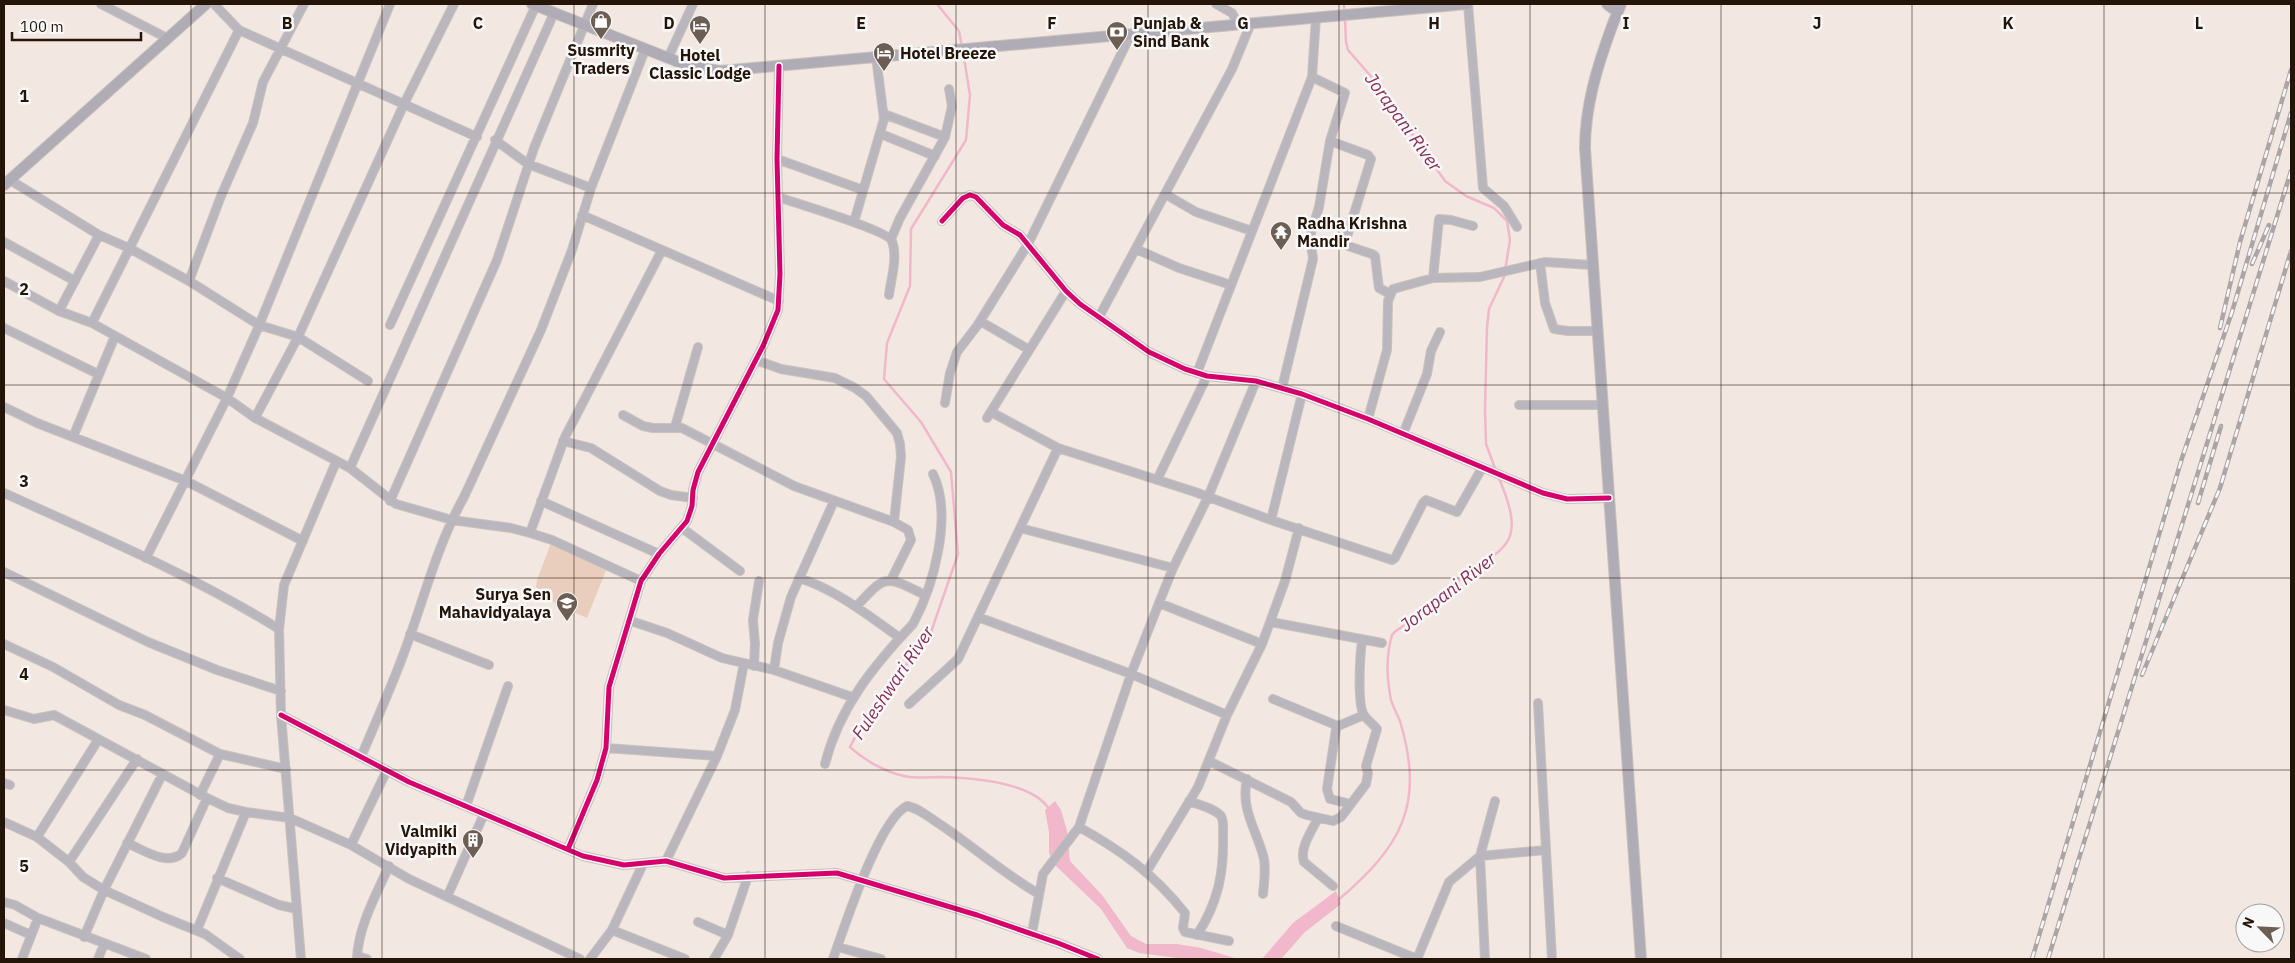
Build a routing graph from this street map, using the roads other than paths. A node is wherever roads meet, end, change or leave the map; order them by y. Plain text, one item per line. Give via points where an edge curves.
1 (101, 4) edge
2 (206, 4) edge
3 (214, 4) edge
4 (304, 4) edge
5 (390, 4) edge
6 (454, 4) edge
7 (534, 4) edge
8 (592, 4) edge
9 (693, 4) edge
10 (1216, 4) edge
11 (1467, 4) edge
12 (1614, 5) edge
13 (554, 13) junction
14 (1319, 17) junction
15 (1251, 23) junction
16 (1238, 24) junction
17 (584, 25) junction
18 (239, 30) junction
19 (1131, 34) junction
20 (168, 38) junction
21 (280, 49) junction
22 (645, 50) junction
23 (876, 57) junction
24 (668, 58) junction
25 (779, 66) junction
26 (1312, 77) junction
27 (356, 83) junction
28 (950, 89) dead end
29 (404, 104) junction
30 (884, 114) junction
31 (881, 134) junction
32 (477, 137) junction
33 (945, 137) junction
34 (495, 140) junction
35 (1330, 141) junction
36 (935, 156) junction
37 (777, 159) junction
38 (528, 164) junction
39 (7, 183) edge
40 (590, 188) junction
41 (863, 190) junction
42 (1165, 194) junction
43 (778, 197) junction
44 (582, 215) junction
45 (854, 222) junction
46 (942, 222) dead end
47 (1472, 226) dead end
48 (1517, 227) dead end
49 (1252, 231) junction
50 (99, 235) junction
51 (891, 239) junction
52 (4, 242) edge
53 (1028, 244) junction
54 (129, 248) junction
55 (1136, 249) junction
56 (662, 250) junction
57 (1540, 263) junction
58 (1592, 265) junction
59 (1433, 278) junction
60 (4, 281) edge
61 (75, 281) junction
62 (189, 281) junction
63 (1231, 285) junction
64 (1066, 291) junction
65 (1390, 294) junction
66 (889, 295) dead end
67 (779, 301) junction
68 (59, 311) junction
69 (1099, 317) junction
70 (980, 321) junction
71 (92, 323) junction
72 (259, 325) junction
73 (390, 325) dead end
74 (4, 328) edge
75 (1597, 331) junction
76 (1440, 332) dead end
77 (115, 336) junction
78 (298, 337) junction
79 (698, 347) dead end
80 (1028, 349) junction
81 (756, 360) junction
82 (1197, 373) junction
83 (98, 374) junction
84 (1207, 376) junction
85 (1256, 381) junction
86 (368, 382) dead end
87 (1282, 388) junction
88 (1302, 394) junction
89 (226, 398) junction
90 (945, 403) dead end
91 (1519, 405) dead end
92 (1602, 405) junction
93 (4, 407) edge
94 (623, 416) dead end
95 (255, 418) junction
96 (1368, 419) junction
97 (675, 427) junction
98 (1403, 434) junction
99 (73, 437) junction
100 (563, 441) junction
101 (712, 443) junction
102 (1058, 448) junction
103 (336, 462) junction
104 (350, 468) junction
105 (1484, 468) junction
106 (933, 474) dead end
107 (1157, 480) junction
108 (186, 481) junction
109 (4, 493) edge
110 (1208, 497) junction
111 (693, 498) junction
112 (1609, 498) junction
113 (834, 500) junction
114 (390, 501) junction
115 (541, 501) junction
116 (452, 520) junction
117 (1271, 520) junction
118 (894, 522) junction
119 (682, 528) junction
120 (1020, 528) junction
121 (1299, 528) junction
122 (530, 533) junction
123 (304, 541) junction
124 (659, 554) junction
125 (146, 558) junction
126 (1173, 568) junction
127 (740, 571) dead end
128 (4, 572) edge
129 (800, 578) junction
130 (891, 580) junction
131 (641, 581) junction
132 (759, 581) dead end
133 (925, 595) junction
134 (1159, 603) junction
135 (856, 607) junction
136 (978, 618) junction
137 (631, 621) junction
138 (1271, 622) junction
139 (278, 629) junction
140 (410, 634) junction
141 (900, 638) junction
142 (1362, 641) junction
143 (4, 644) edge
144 (1262, 644) junction
145 (1382, 644) dead end
146 (744, 663) junction
147 (489, 665) dead end
148 (754, 666) junction
149 (774, 670) junction
150 (1131, 674) junction
151 (508, 686) dead end
152 (281, 690) junction
153 (852, 697) junction
154 (1273, 699) dead end
155 (1538, 703) dead end
156 (909, 704) dead end
157 (4, 710) edge
158 (281, 714) junction
159 (1227, 715) junction
160 (1364, 715) junction
161 (1338, 726) junction
162 (98, 740) junction
163 (606, 748) junction
164 (220, 754) junction
165 (717, 756) junction
166 (361, 757) junction
167 (137, 759) junction
168 (1209, 761) junction
169 (826, 764) dead end
170 (286, 768) junction
171 (387, 770) junction
172 (162, 774) junction
173 (1247, 779) junction
174 (204, 797) junction
175 (1189, 801) junction
176 (1495, 801) dead end
177 (1351, 804) junction
178 (466, 806) junction
179 (246, 812) junction
180 (484, 814) junction
181 (290, 818) junction
182 (1318, 818) junction
183 (4, 822) edge
184 (1079, 827) junction
185 (37, 836) junction
186 (127, 843) junction
187 (351, 845) junction
188 (568, 849) junction
189 (1546, 850) junction
190 (1480, 856) junction
191 (666, 861) junction
192 (70, 862) junction
193 (643, 864) junction
194 (389, 866) junction
195 (1146, 871) junction
196 (748, 876) junction
197 (218, 878) junction
198 (860, 881) junction
199 (1333, 886) dead end
200 (104, 890) junction
201 (1039, 894) junction
202 (1264, 894) dead end
203 (447, 897) junction
204 (4, 902) edge
205 (297, 909) junction
206 (38, 918) junction
207 (698, 922) dead end
208 (4, 923) edge
209 (1336, 926) dead end
210 (196, 930) junction
211 (612, 930) junction
212 (1032, 933) junction
213 (31, 935) junction
214 (728, 935) junction
215 (1197, 935) junction
216 (84, 937) junction
217 (1229, 941) dead end
218 (104, 944) junction
219 (838, 947) junction
220 (357, 958) edge
221 (22, 959) edge
222 (98, 959) edge
223 (146, 959) edge
224 (240, 959) edge
225 (301, 959) edge
226 (367, 959) edge
227 (580, 959) edge
228 (590, 959) edge
229 (685, 959) edge
230 (714, 959) edge
231 (833, 959) edge
232 (881, 959) edge
233 (1098, 959) edge
234 (1417, 959) edge
235 (1485, 959) edge
236 (1552, 959) edge
237 (1641, 959) edge

1 - 20 street
2 - 20 main road
3 - 18 street
4 - 21 street
5 - 27 street
6 - 29 street
7 - 13 main road
7 - 32 street
8 - 17 street
9 - 24 street
10 - 16 street via 1232,13
11 - 14 main road
11 - 48 street via 1483,188 1504,206
12 - 58 main road via 1591,92 1585,133
13 - 17 main road
13 - 34 street
14 - 15 main road
14 - 26 street
15 - 16 main road
15 - 42 street via 1232,69
16 - 19 main road
17 - 22 main road
17 - 38 street
18 - 21 street
18 - 54 street
19 - 23 main road
19 - 53 street
20 - 39 main road
21 - 27 street
21 - 62 street via 263,82 253,123
22 - 24 main road
22 - 40 street
23 - 25 main road
23 - 30 street
24 - 25 main road via 712,71
25 - 37 street
26 - 35 street via 1345,94
26 - 49 street
27 - 29 street
27 - 72 street
28 - 33 street via 952,106
29 - 32 street
29 - 78 street
30 - 31 street
30 - 33 street
31 - 36 street
31 - 41 street
32 - 73 street
33 - 36 street
34 - 38 street
34 - 104 street
35 - 65 street via 1371,159 1345,243 1375,256 1379,288
35 - 87 street via 1319,206 1310,236 1313,259
36 - 51 street
37 - 41 street
37 - 43 street
38 - 40 street
38 - 114 street via 497,260
39 - 50 street
40 - 44 street
41 - 45 street
42 - 49 street via 1196,212
42 - 55 street
43 - 45 street
43 - 67 street
44 - 56 street
44 - 116 street via 541,330
45 - 51 street
46 - 53 street via 963,198 970,195
47 - 59 street via 1439,219
49 - 63 street
50 - 54 street
50 - 61 street
51 - 66 street via 894,262
52 - 61 street
53 - 64 street
53 - 70 street
54 - 62 street
54 - 71 street
55 - 63 street via 1178,268
55 - 69 street
56 - 67 street
56 - 100 street
57 - 58 street
57 - 59 street via 1480,277
57 - 75 street via 1545,302 1554,329
58 - 75 main road
59 - 65 street via 1393,289
60 - 68 street
61 - 68 street
62 - 72 street
63 - 82 street
64 - 69 street
64 - 80 street
65 - 96 street via 1387,350
67 - 81 street
68 - 71 street
69 - 82 street via 1149,352
70 - 80 street
70 - 90 street via 957,352
71 - 77 street
72 - 78 street
72 - 89 street
74 - 83 street
75 - 92 main road
76 - 98 street
77 - 83 street
77 - 89 street
78 - 86 street
78 - 95 street
79 - 97 street
80 - 102 street via 989,415
81 - 101 street
81 - 118 street via 780,369 835,378 866,396 897,433 900,444
82 - 84 street
83 - 99 street
84 - 85 street
84 - 107 street
85 - 87 street
85 - 110 street
87 - 88 street
88 - 96 street
88 - 117 street
89 - 95 street
89 - 108 street
91 - 92 street
92 - 112 main road
93 - 99 street
94 - 97 street via 643,426
95 - 103 street
96 - 98 street
97 - 101 street
98 - 105 street
99 - 108 street
100 - 111 street via 591,448 660,491
100 - 115 street
101 - 111 street via 698,472
101 - 113 street via 794,486
102 - 107 street
102 - 120 street
103 - 104 street
103 - 123 street
104 - 114 street
105 - 112 street via 1521,485 1567,499
105 - 121 street via 1457,512 1426,500 1423,503 1392,560
106 - 133 street via 940,487 941,535
107 - 110 street
108 - 123 street
108 - 125 street
109 - 125 street
110 - 117 street
110 - 126 street
111 - 119 street
112 - 237 main road
113 - 118 street
113 - 129 street
114 - 116 street
115 - 122 street
115 - 124 street
116 - 122 street
116 - 140 street
117 - 121 street
118 - 130 street via 908,530 911,540
119 - 124 street
119 - 127 street
120 - 126 street
120 - 136 street
121 - 138 street
122 - 131 street
123 - 139 street via 284,584
124 - 131 street
125 - 139 street via 245,608
126 - 134 street
128 - 152 street via 148,642 217,670
129 - 135 street
129 - 149 street via 788,607
130 - 133 street
130 - 135 street via 877,584
131 - 137 street
132 - 148 street via 752,620
133 - 141 street via 913,624
134 - 144 street
134 - 150 street
135 - 141 street
136 - 150 street
136 - 156 street via 958,659
137 - 146 street via 722,658
137 - 163 street via 609,687
138 - 142 street
138 - 144 street
139 - 152 street
140 - 147 street
140 - 166 street
141 - 153 street
142 - 145 street
142 - 160 street via 1361,697
143 - 164 street
144 - 159 street
146 - 148 street
146 - 165 street via 735,710
148 - 149 street
149 - 153 street
150 - 159 street
150 - 184 street
151 - 178 street
152 - 158 street
153 - 169 street via 832,740
154 - 161 street
155 - 189 street
157 - 162 street via 34,719 54,715
158 - 166 street
158 - 170 street
159 - 168 street
160 - 161 street
160 - 177 street via 1377,729 1366,766 1368,779
161 - 177 street via 1327,795 1335,801
162 - 167 street
162 - 185 street
163 - 165 street
163 - 188 street via 597,780
164 - 170 street
164 - 174 street
165 - 191 street
166 - 171 street
167 - 172 street
167 - 192 street
168 - 173 street
168 - 175 street
170 - 181 street
171 - 178 street
171 - 187 street
172 - 174 street
172 - 186 street
173 - 182 street via 1291,802 1301,813
173 - 202 street via 1245,806 1264,858
174 - 179 street
174 - 186 street via 182,854 177,858 163,858
175 - 195 street
175 - 215 street via 1215,811 1223,820 1224,857 1220,882 1210,914
176 - 190 street
177 - 182 street via 1337,820
178 - 180 street
179 - 181 street
179 - 197 street
180 - 188 street
180 - 203 street
181 - 187 street
181 - 205 street
182 - 199 street via 1302,858
183 - 185 street
184 - 195 street via 1108,843
184 - 201 street via 1043,874
185 - 192 street
186 - 200 street
187 - 194 street
188 - 193 street via 583,856 624,865
189 - 190 street
189 - 236 street
190 - 234 street via 1449,882
190 - 235 street
191 - 193 street
191 - 196 street via 724,878
192 - 200 street via 83,877
193 - 211 street
194 - 203 street
194 - 220 street via 365,922
195 - 215 street via 1185,913 1185,932
196 - 198 street via 837,873
196 - 214 street
197 - 205 street via 279,905
197 - 210 street
198 - 201 street via 896,815 907,806 974,847 1004,872
198 - 212 street
198 - 219 street
200 - 210 street
200 - 216 street
201 - 212 street
203 - 227 street
204 - 206 street
205 - 225 street
206 - 213 street
206 - 216 street
207 - 214 street
208 - 213 street
209 - 234 street
210 - 224 street
211 - 228 street
211 - 229 street
212 - 233 street
213 - 221 street
214 - 230 street
215 - 217 street
216 - 218 street
218 - 222 street
218 - 223 street
219 - 231 street
219 - 232 street
220 - 226 street

